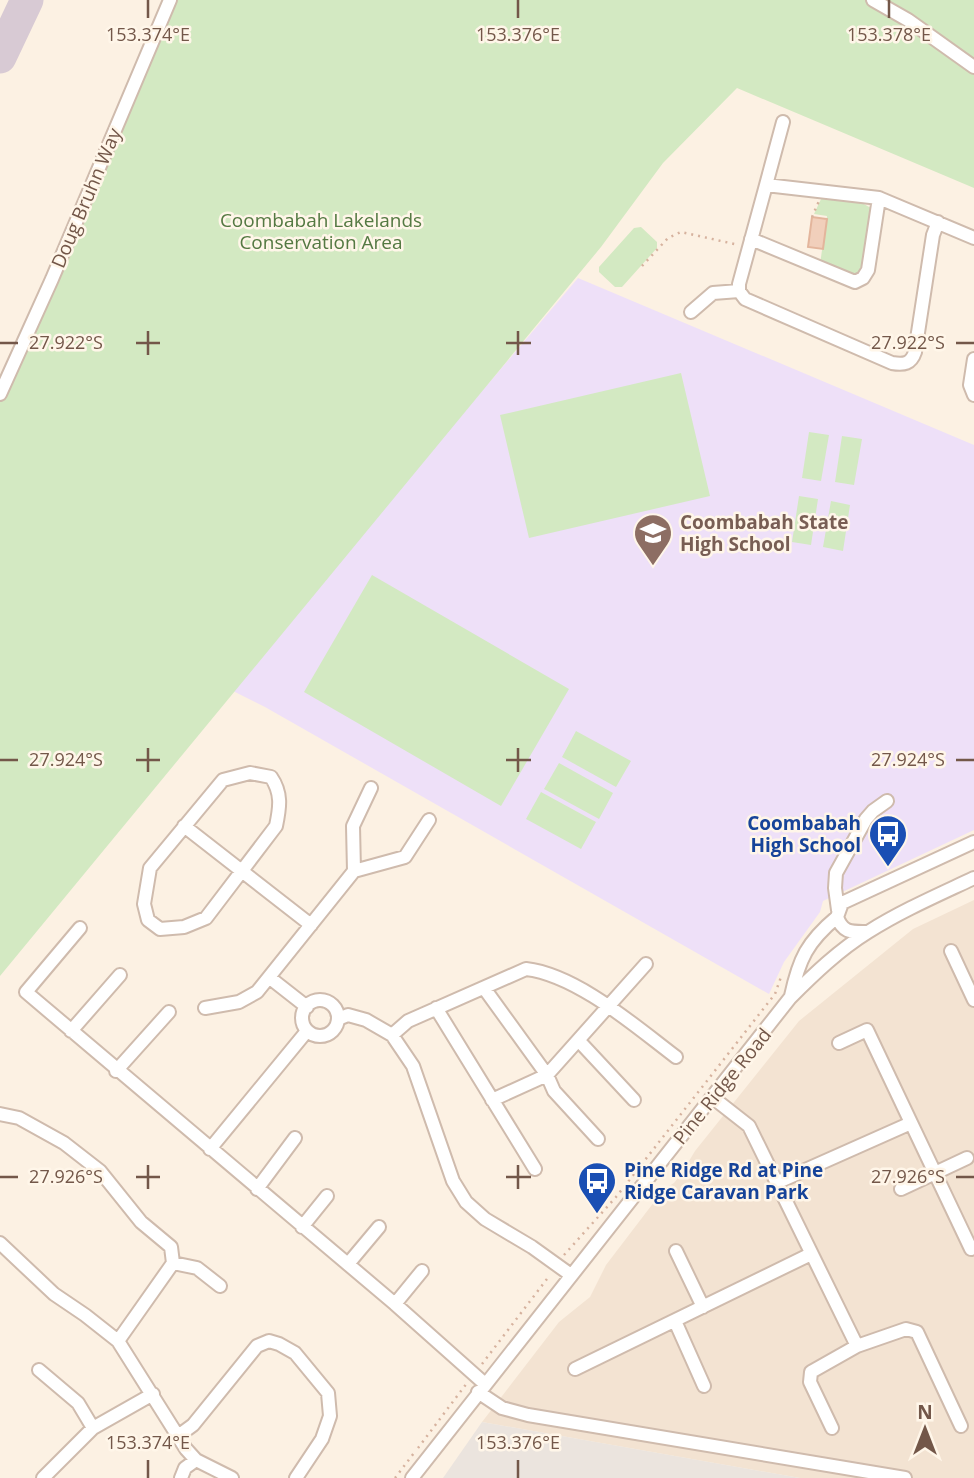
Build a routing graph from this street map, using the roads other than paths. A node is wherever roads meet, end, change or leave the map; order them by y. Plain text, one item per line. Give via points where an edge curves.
1 (170, 0) edge
2 (873, 0) edge
3 (974, 67) edge
4 (783, 121) dead end
5 (765, 185) junction
6 (879, 198) junction
7 (938, 222) junction
8 (974, 238) edge
9 (750, 243) junction
10 (739, 291) junction
11 (691, 312) dead end
12 (974, 359) edge
13 (0, 394) edge
14 (974, 395) edge
15 (370, 788) dead end
16 (887, 801) dead end
17 (429, 820) dead end
18 (184, 826) junction
19 (974, 842) edge
20 (242, 871) junction
21 (354, 871) junction
22 (974, 878) edge
23 (838, 913) junction
24 (312, 925) junction
25 (80, 928) dead end
26 (867, 932) junction
27 (951, 951) dead end
28 (646, 964) dead end
29 (120, 975) dead end
30 (270, 978) junction
31 (484, 988) junction
32 (790, 998) junction
33 (974, 1000) edge
34 (610, 1006) junction
35 (307, 1007) junction
36 (205, 1009) dead end
37 (436, 1009) junction
38 (169, 1012) dead end
39 (338, 1019) junction
40 (71, 1031) junction
41 (307, 1031) junction
42 (392, 1035) junction
43 (579, 1041) junction
44 (839, 1044) dead end
45 (676, 1057) dead end
46 (116, 1071) junction
47 (547, 1075) junction
48 (712, 1097) junction
49 (492, 1100) junction
50 (634, 1100) dead end
51 (0, 1114) edge
52 (911, 1123) junction
53 (295, 1138) dead end
54 (598, 1139) dead end
55 (210, 1149) junction
56 (967, 1158) dead end
57 (535, 1169) dead end
58 (935, 1172) junction
59 (776, 1183) junction
60 (257, 1189) junction
61 (901, 1189) dead end
62 (327, 1196) dead end
63 (302, 1227) junction
64 (379, 1227) dead end
65 (0, 1242) edge
66 (971, 1249) dead end
67 (676, 1251) dead end
68 (811, 1254) junction
69 (173, 1263) junction
70 (348, 1265) junction
71 (422, 1271) dead end
72 (571, 1275) junction
73 (220, 1286) dead end
74 (395, 1304) junction
75 (703, 1307) junction
76 (675, 1321) junction
77 (118, 1341) junction
78 (857, 1346) junction
79 (575, 1369) dead end
80 (39, 1370) dead end
81 (704, 1386) dead end
82 (482, 1388) junction
83 (153, 1394) junction
84 (961, 1426) dead end
85 (93, 1428) junction
86 (832, 1428) dead end
87 (178, 1436) junction
88 (195, 1460) junction
89 (43, 1478) edge
90 (181, 1478) edge
91 (232, 1478) edge
92 (296, 1478) edge
93 (412, 1478) edge
94 (905, 1478) edge

1 - 13 street, Doug Bruhn Way
2 - 3 street
4 - 5 street
5 - 6 street
5 - 9 street
6 - 7 street
6 - 9 street via 868,270 860,280 848,281
7 - 8 street
7 - 10 street via 915,352 904,364 892,363 745,299
9 - 10 street
10 - 11 street via 713,293
12 - 14 street via 970,385
15 - 21 street via 354,826
16 - 23 street via 866,819 836,873
17 - 21 street via 405,857
18 - 20 street
18 - 20 street via 223,780 250,773 271,777 278,787 275,826
18 - 20 street via 150,868 144,904 148,920 160,929 184,927 206,918
19 - 23 street via 848,899
20 - 24 street
21 - 24 street
22 - 26 street, Pine Ridge Road
23 - 26 street via 843,929
23 - 32 street via 803,954
24 - 30 street
25 - 40 street via 26,992
26 - 32 street, Pine Ridge Road
27 - 33 street
28 - 34 street
29 - 40 street
30 - 35 street
30 - 36 street via 239,1002
31 - 34 street via 526,970 544,971
31 - 37 street
31 - 47 street
32 - 48 street, Pine Ridge Road
34 - 43 street
34 - 45 street
35 - 39 street via 316,1001 330,1003
35 - 41 street via 302,1019
37 - 42 street via 408,1021
37 - 49 street
38 - 46 street
39 - 41 street via 328,1034
39 - 42 street via 348,1015 366,1020
40 - 46 street
41 - 55 street
42 - 72 street via 413,1066 453,1181 466,1202
43 - 47 street
43 - 50 street
44 - 52 street via 867,1030
46 - 55 street
47 - 49 street
47 - 54 street via 554,1091
48 - 59 street via 749,1126
48 - 72 street, Pine Ridge Road
49 - 57 street
51 - 69 street via 19,1118 64,1143 100,1171 141,1222 171,1247
52 - 58 street
52 - 59 street
53 - 60 street
55 - 60 street
56 - 58 street
58 - 61 street
58 - 66 street
59 - 68 street
60 - 63 street
62 - 63 street
63 - 70 street
64 - 70 street
65 - 77 street via 54,1294
67 - 75 street
68 - 75 street
68 - 78 street
69 - 73 street via 197,1268
69 - 77 street
70 - 74 street
71 - 74 street
72 - 82 street, Pine Ridge Road
74 - 82 street
75 - 76 street
76 - 79 street
76 - 81 street
77 - 83 street
78 - 84 street via 906,1329 917,1332
78 - 86 street via 811,1373 810,1382
80 - 85 street via 78,1403
82 - 93 street, Pine Ridge Road
82 - 94 street via 502,1408 528,1415
83 - 85 street
83 - 87 street
85 - 89 street
87 - 88 street
87 - 92 street via 194,1425 257,1346 269,1341 279,1344 295,1353 328,1393 330,1416 322,1439
88 - 90 street
88 - 91 street

